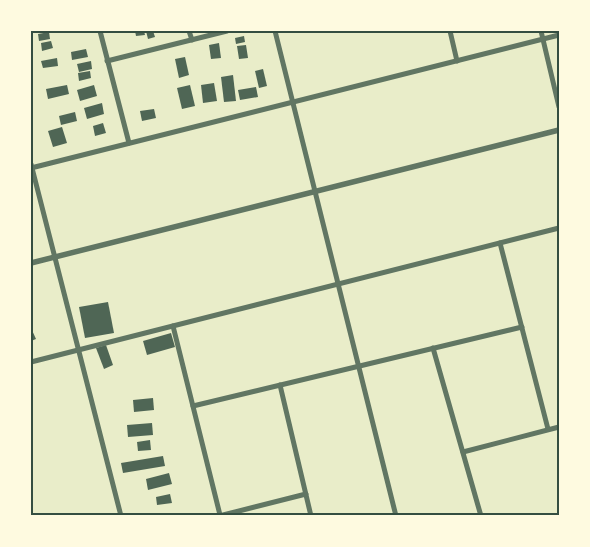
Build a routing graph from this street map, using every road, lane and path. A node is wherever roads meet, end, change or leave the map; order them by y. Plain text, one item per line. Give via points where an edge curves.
1 (100, 31) edge
2 (189, 31) edge
3 (227, 31) edge
4 (275, 31) edge
5 (450, 31) edge
6 (541, 31) edge
7 (559, 35) edge
8 (543, 39) junction
9 (192, 40) junction
10 (107, 61) junction
11 (457, 61) junction
12 (292, 102) junction
13 (559, 107) edge
14 (559, 130) edge
15 (129, 143) junction
16 (32, 167) edge
17 (314, 191) junction
18 (559, 228) edge
19 (500, 243) junction
20 (55, 257) junction
21 (31, 263) edge
22 (338, 285) junction
23 (173, 326) junction
24 (522, 327) junction
25 (433, 348) junction
26 (78, 350) junction
27 (31, 362) edge
28 (358, 366) junction
29 (280, 385) junction
30 (193, 406) junction
31 (559, 426) edge
32 (548, 429) junction
33 (463, 452) junction
34 (306, 494) junction
35 (121, 516) edge
36 (219, 516) edge
37 (311, 516) edge
38 (396, 516) edge
39 (481, 516) edge

1 - 10 street
2 - 9 street
3 - 9 street
4 - 12 street
5 - 11 street
6 - 8 street
7 - 8 street
8 - 11 street
8 - 13 street
9 - 10 street
10 - 15 street
11 - 12 street
12 - 15 street
12 - 17 street
14 - 17 street
15 - 16 street
16 - 20 street
17 - 20 street
17 - 22 street
18 - 19 street
19 - 22 street
19 - 24 street
20 - 21 street
20 - 26 street
22 - 23 street
22 - 28 street
23 - 26 street
23 - 30 street
24 - 25 street
24 - 32 street
25 - 28 street
25 - 33 street
26 - 27 street
26 - 35 street
28 - 29 street
28 - 38 street
29 - 30 street
29 - 34 street
30 - 36 street
31 - 32 street
32 - 33 street
33 - 39 street
34 - 36 street
34 - 37 street

